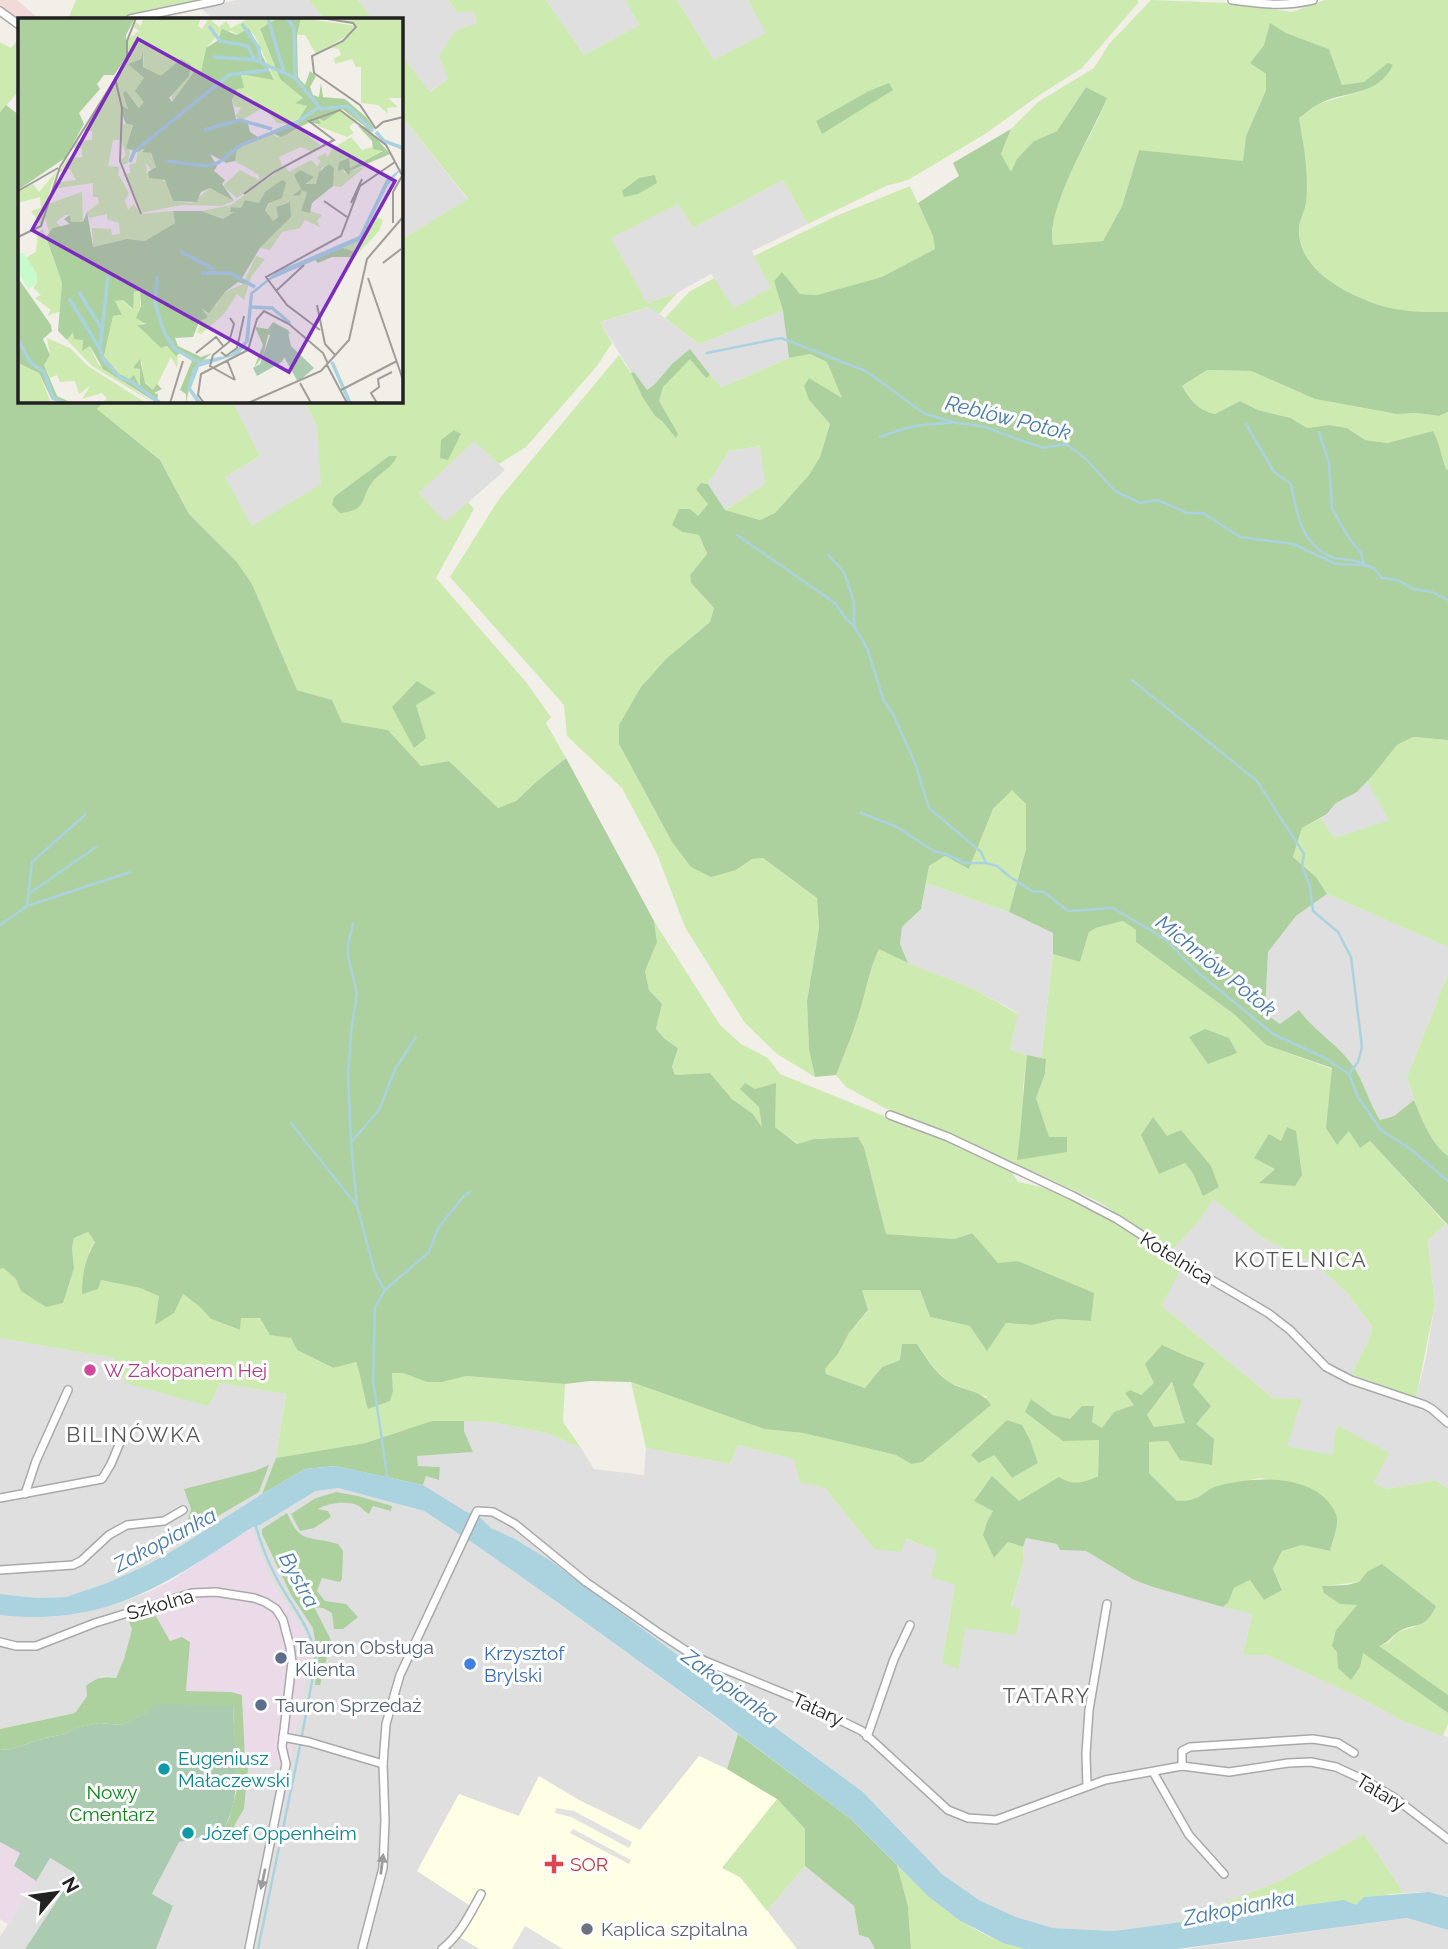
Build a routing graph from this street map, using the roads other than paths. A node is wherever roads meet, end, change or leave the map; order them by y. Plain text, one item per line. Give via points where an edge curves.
1 (220, 0) edge
2 (1232, 0) edge
3 (1314, 0) edge
4 (0, 11) edge
5 (136, 18) edge
6 (18, 24) edge
7 (890, 1115) dead end
8 (68, 1390) dead end
9 (1448, 1423) edge
10 (124, 1433) dead end
11 (25, 1494) junction
12 (0, 1499) edge
13 (183, 1510) dead end
14 (0, 1570) edge
15 (1107, 1604) dead end
16 (910, 1625) dead end
17 (0, 1642) edge
18 (283, 1737) junction
19 (867, 1737) junction
20 (1354, 1753) dead end
21 (383, 1764) junction
22 (1182, 1766) junction
23 (1153, 1772) junction
24 (1087, 1786) junction
25 (1448, 1839) edge
26 (1224, 1874) dead end
27 (481, 1894) dead end
28 (249, 1949) edge
29 (362, 1949) edge
30 (442, 1949) edge

1 - 5 street
2 - 3 street via 1270,5
4 - 6 street
7 - 9 street, Kotelnica via 947,1137 1117,1219 1268,1312 1326,1367 1425,1405
8 - 11 street
10 - 11 street via 102,1479
11 - 12 street
13 - 14 street via 164,1521 127,1525 73,1565
15 - 24 street via 1089,1710
16 - 19 street
17 - 18 street, Szkolna via 36,1646 192,1593 254,1598 276,1609 290,1647
18 - 21 street
18 -> 28 street, Szkolna via 286,1764
19 - 21 street, Tatary via 838,1718 688,1652 586,1582 515,1524 484,1510 477,1511 400,1675 386,1724
19 - 24 street, Tatary via 948,1810 968,1818 996,1820
20 - 22 street, Tatary via 1338,1743 1313,1739 1190,1747 1182,1751
29 -> 21 street, Tatary via 383,1868
22 - 23 street, Tatary
22 - 25 street, Tatary via 1229,1772 1302,1762 1336,1767 1392,1797
23 - 24 street, Tatary
23 - 26 street via 1189,1835
27 - 30 street

